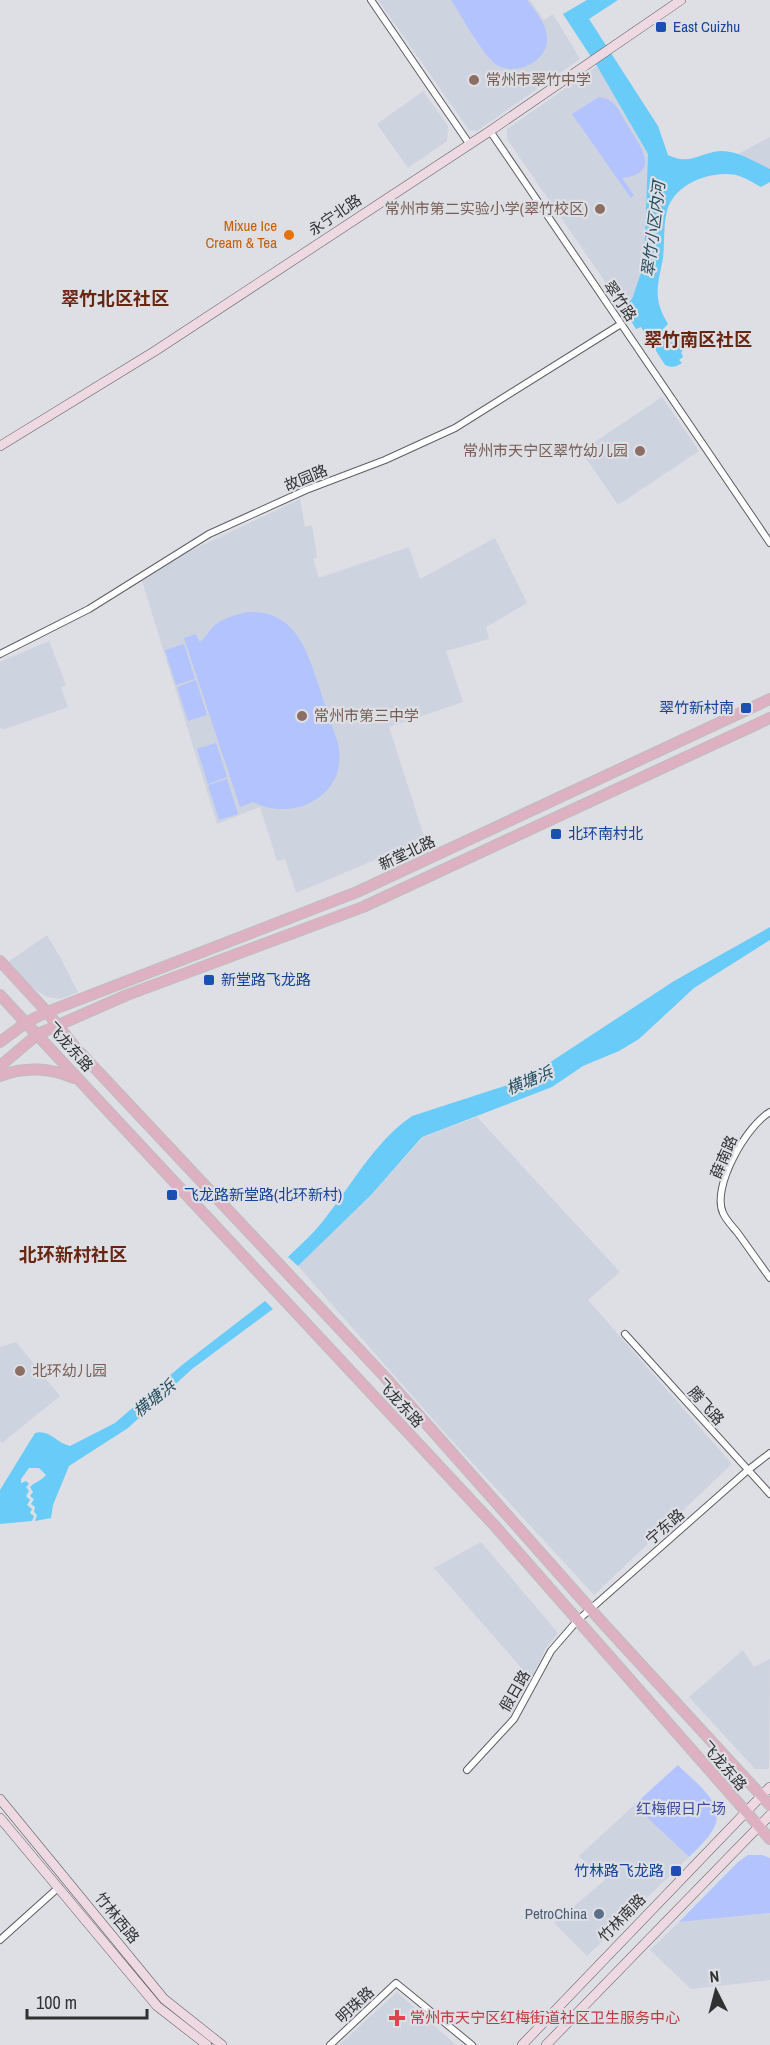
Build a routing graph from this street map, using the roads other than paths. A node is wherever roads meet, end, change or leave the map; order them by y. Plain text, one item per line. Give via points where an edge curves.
1 (371, 0) edge
2 (681, 0) edge
3 (490, 131) junction
4 (470, 145) junction
5 (621, 324) junction
6 (0, 446) edge
7 (770, 543) edge
8 (0, 654) edge
9 (770, 699) edge
10 (770, 718) edge
11 (0, 961) edge
12 (0, 995) edge
13 (47, 1012) junction
14 (27, 1023) junction
15 (58, 1025) junction
16 (38, 1034) junction
17 (0, 1042) edge
18 (0, 1066) edge
19 (0, 1076) edge
20 (80, 1081) junction
21 (770, 1112) edge
22 (770, 1278) edge
23 (625, 1334) dead end
24 (770, 1453) edge
25 (748, 1470) junction
26 (770, 1494) edge
27 (590, 1608) junction
28 (577, 1621) junction
29 (467, 1770) dead end
30 (766, 1792) edge
31 (0, 1799) edge
32 (770, 1805) edge
33 (744, 1812) junction
34 (770, 1815) edge
35 (0, 1818) edge
36 (758, 1826) junction
37 (770, 1839) edge
38 (59, 1887) junction
39 (0, 1940) edge
40 (207, 2045) edge
41 (222, 2045) edge
42 (330, 2045) edge
43 (472, 2045) edge
44 (522, 2045) edge
45 (546, 2045) edge

1 - 4 street
2 - 3 main road, 永宁北路
3 - 4 main road, 永宁北路
3 - 5 street, 翠竹路
4 - 6 main road, 永宁北路 via 155,351
5 - 7 street, 翠竹路
5 - 8 street, 故园路 via 455,428 210,534 89,609
9 - 13 main road, 新堂北路 via 357,892
10 - 15 main road, 新堂北路 via 363,907 127,995
11 - 13 main road, 飞龙东路
12 - 14 main road, 飞龙东路
13 - 14 main road, 新堂北路
13 - 15 main road, 飞龙东路
14 - 16 main road, 飞龙东路
14 - 17 main road, 新堂北路
15 - 16 main road, 新堂北路
15 - 27 main road, 飞龙东路 via 384,1376
16 - 18 main road, 新堂北路
16 - 20 main road, 飞龙东路
19 - 20 main road via 11,1071 40,1069
20 - 28 main road, 飞龙东路 via 495,1526
21 - 22 street, 薛南路 via 742,1139 722,1192 722,1212
23 - 25 street, 腾飞路
24 - 25 street, 宁东路
25 - 26 street, 腾飞路
25 - 27 street, 宁东路
27 - 28 street, 宁东路
27 - 30 main road, 飞龙东路
28 - 29 street, 假日路 via 551,1651 514,1719
28 - 33 main road, 飞龙东路
30 - 32 main road, 飞龙东路
30 - 33 main road, 竹林南路
31 - 41 main road, 竹林西路 via 164,1999
33 - 36 main road, 飞龙东路
33 - 44 main road, 竹林南路
34 - 36 main road
35 - 38 main road, 竹林西路
36 - 37 main road, 飞龙东路
36 - 45 main road
38 - 39 street
38 - 40 main road, 竹林西路 via 157,2006
42 - 43 street, 明珠路 via 396,1983

